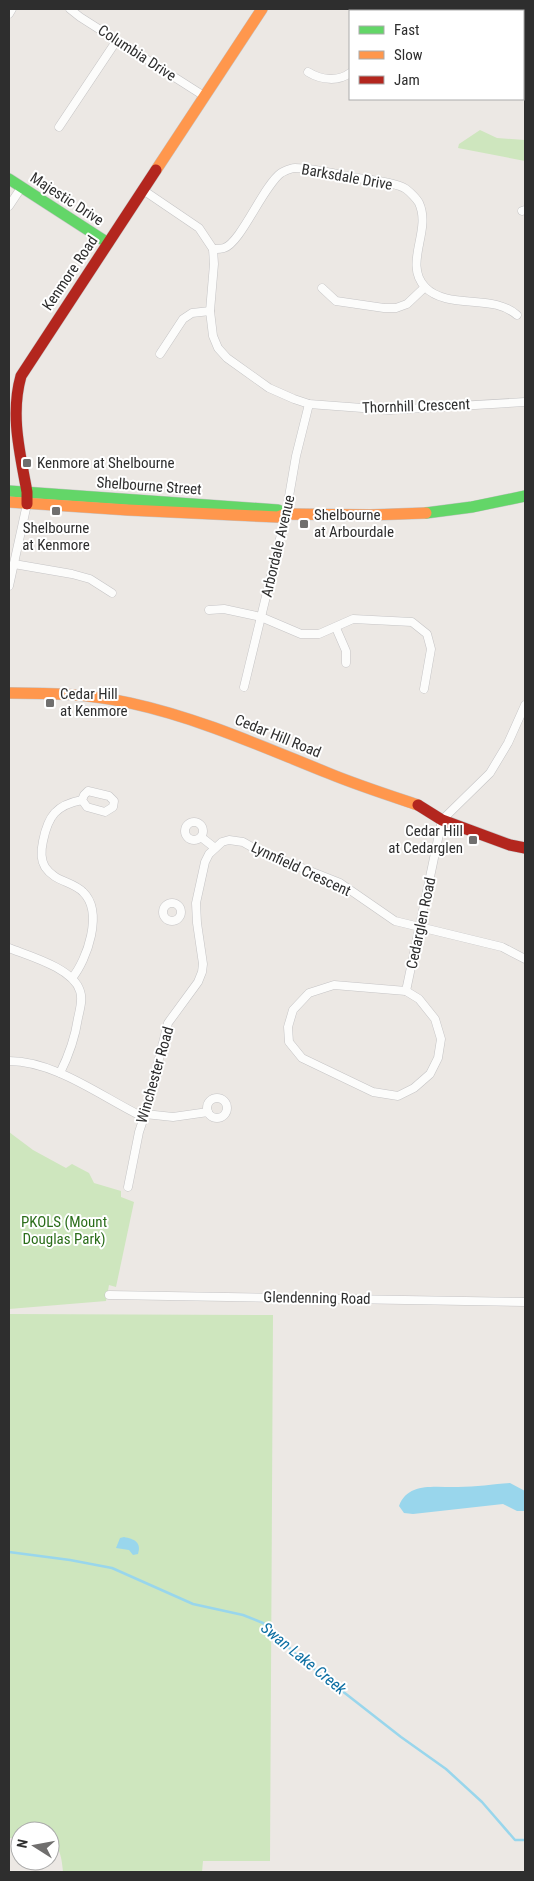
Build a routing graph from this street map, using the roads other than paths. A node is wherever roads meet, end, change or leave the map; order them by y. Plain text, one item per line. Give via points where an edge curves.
1 (12, 9) edge
2 (70, 9) edge
3 (262, 9) edge
4 (9, 14) edge
5 (116, 40) junction
6 (308, 72) dead end
7 (349, 74) edge
8 (204, 96) junction
9 (59, 127) dead end
10 (9, 180) edge
11 (21, 188) junction
12 (143, 190) junction
13 (9, 206) edge
14 (108, 243) junction
15 (213, 248) junction
16 (425, 287) junction
17 (322, 288) dead end
18 (210, 310) junction
19 (517, 315) dead end
20 (160, 354) dead end
21 (13, 387) edge
22 (525, 402) edge
23 (308, 404) junction
24 (9, 491) edge
25 (525, 496) edge
26 (27, 498) junction
27 (9, 502) edge
28 (286, 514) junction
29 (14, 564) junction
30 (9, 586) edge
31 (112, 593) dead end
32 (209, 610) dead end
33 (261, 617) junction
34 (336, 628) junction
35 (346, 663) dead end
36 (244, 687) dead end
37 (424, 689) dead end
38 (9, 694) edge
39 (525, 704) edge
40 (82, 800) dead end
41 (442, 820) junction
42 (201, 837) dead end
43 (215, 848) junction
44 (525, 848) edge
45 (196, 912) junction
46 (181, 913) dead end
47 (420, 928) junction
48 (9, 948) edge
49 (525, 959) edge
50 (72, 978) junction
51 (406, 991) junction
52 (9, 1060) edge
53 (60, 1073) junction
54 (208, 1112) dead end
55 (146, 1114) junction
56 (128, 1186) dead end
57 (109, 1295) dead end
58 (525, 1302) edge

1 - 4 street
2 - 5 street, Columbia Drive
3 - 8 street, Kenmore Road
5 - 8 street, Columbia Drive
5 - 9 street
6 - 7 street via 316,77 338,80
8 - 12 street, Kenmore Road
10 - 11 street, Majestic Drive
11 - 13 street
11 - 14 street, Majestic Drive
12 - 14 street, Kenmore Road
12 - 15 street via 199,228
14 - 21 street, Kenmore Road
15 - 16 street, Barksdale Drive via 224,249 233,241 280,174 292,168 308,168 406,189 418,201 424,217 416,268
15 - 18 street, Thornhill Crescent
16 - 17 street via 407,304 396,308 336,301
16 - 19 street via 443,297 496,304
18 - 20 street via 192,313 183,319
18 - 23 street, Thornhill Crescent via 213,336 226,358 269,388
21 - 26 street, Kenmore Road via 15,424
22 - 23 street, Thornhill Crescent via 389,410
23 - 28 street, Arbordale Avenue
24 - 26 street, Shelbourne Street
25 - 28 street, Shelbourne Street via 424,513
26 - 27 street, Shelbourne Street
26 - 28 street, Shelbourne Street via 280,510
26 - 29 street, Kenmore Road
28 - 33 street, Arbordale Avenue
29 - 30 street, Kenmore Road
29 - 31 street via 90,579
32 - 33 street via 224,609
33 - 34 street via 301,634 319,634
33 - 36 street, Arbordale Avenue
34 - 35 street via 346,651
34 - 37 street via 353,620 412,622 427,634 431,649
38 - 41 street, Cedar Hill Road via 90,696 179,717 235,734 330,774 420,806
39 - 41 street via 490,773
40 - 50 street via 64,806 49,819 41,848 43,865 83,892 93,911 84,961
41 - 44 street, Cedar Hill Road
41 - 47 street, Cedarglen Road
42 - 43 street
43 - 45 street, Winchester Road via 205,862
43 - 47 street, Lynnfield Crescent via 229,840 243,842 340,884 395,921
45 - 46 street
45 - 55 street, Winchester Road via 202,972 168,1023
47 - 49 street, Lynnfield Crescent via 502,947
47 - 51 street, Cedarglen Road
48 - 50 street via 57,967
50 - 53 street via 81,992 81,1002 70,1051
51 - 51 street via 334,985 310,993 293,1010 288,1027 289,1042 302,1058 373,1092 398,1096 430,1074 438,1058 441,1039 435,1020 419,999
52 - 53 street via 30,1062
53 - 55 street via 139,1115
54 - 55 street via 173,1117
55 - 56 street, Winchester Road
57 - 58 street, Glendenning Road

